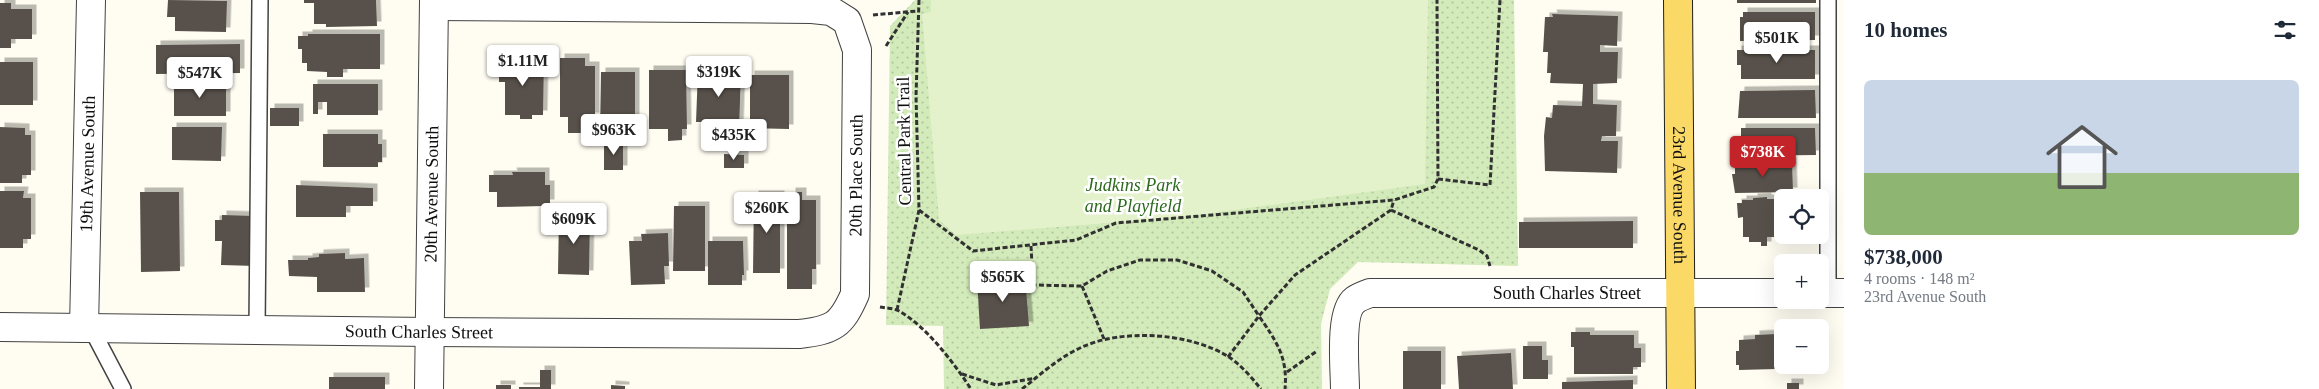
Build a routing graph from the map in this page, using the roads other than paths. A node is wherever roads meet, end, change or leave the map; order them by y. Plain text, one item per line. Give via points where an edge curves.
1 (91, 0) edge
2 (260, 0) edge
3 (1678, 0) edge
4 (1828, 0) edge
5 (434, 3) edge
6 (1680, 292) junction
7 (1774, 293) edge
8 (1831, 293) edge
9 (837, 324) joint
10 (0, 326) edge
11 (88, 328) junction
12 (257, 330) junction
13 (430, 332) junction
14 (123, 389) edge
15 (429, 389) edge
16 (1345, 389) edge
17 (1681, 389) edge

1 - 11 street, 19th Avenue South
2 - 12 lane
3 - 6 main road, 23rd Avenue South
4 - 8 lane
5 - 9 street, 20th Place South via 812,9 858,19 855,294 848,312
5 - 13 street, 20th Avenue South
6 - 7 street, South Charles Street
6 - 16 street, South Charles Street via 1370,293 1354,300 1347,312
6 - 17 main road, 23rd Avenue South
9 - 13 street, South Charles Street via 799,334
10 - 11 street, South Charles Street
11 - 12 street, South Charles Street
11 - 14 lane
12 - 13 street, South Charles Street
13 - 15 street, 20th Avenue South

